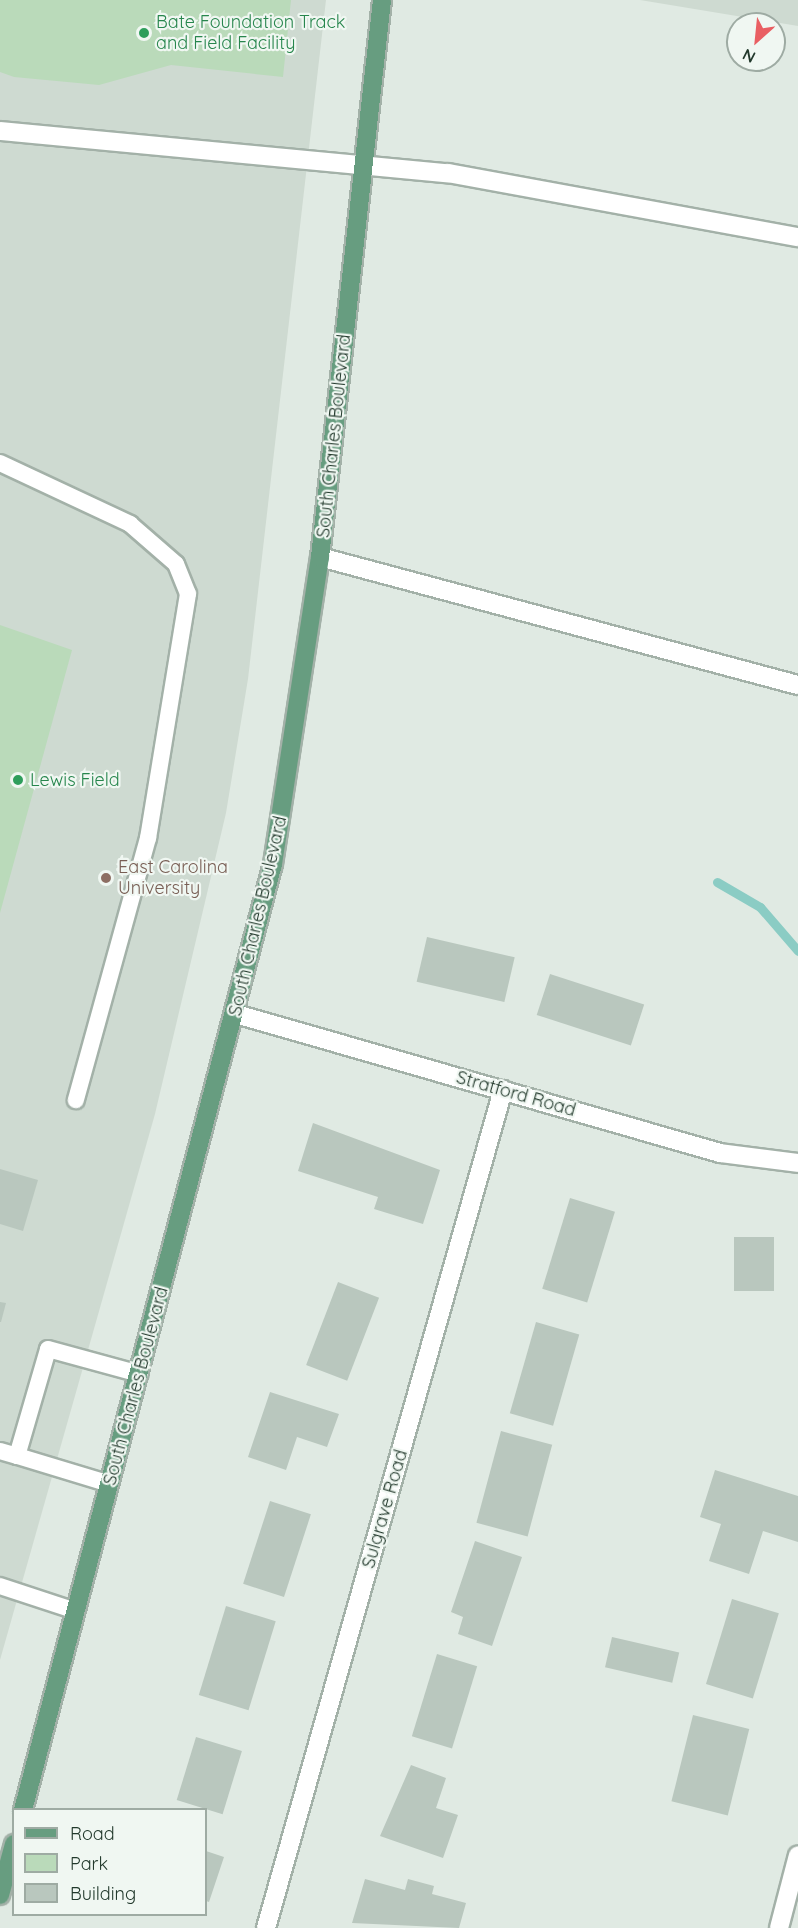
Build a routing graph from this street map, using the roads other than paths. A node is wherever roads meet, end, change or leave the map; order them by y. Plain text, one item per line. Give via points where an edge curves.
1 (382, 0) edge
2 (0, 131) edge
3 (365, 166) junction
4 (798, 237) edge
5 (0, 463) edge
6 (320, 557) junction
7 (798, 685) edge
8 (236, 1014) junction
9 (503, 1090) junction
10 (76, 1100) dead end
11 (798, 1163) edge
12 (140, 1374) junction
13 (0, 1451) edge
14 (17, 1456) junction
15 (110, 1484) junction
16 (0, 1586) edge
17 (76, 1611) junction
18 (23, 1808) edge
19 (12, 1851) edge
20 (798, 1855) edge
21 (0, 1895) edge
22 (266, 1928) edge
23 (779, 1928) edge

1 - 3 main road, South Charles Boulevard
2 - 3 street
3 - 4 street via 504,180
3 - 6 main road, South Charles Boulevard
5 - 10 lane via 130,524 176,564 188,594 148,838
6 - 7 street
6 - 8 main road, South Charles Boulevard via 284,807
8 - 9 street, Stratford Road
8 - 12 main road, South Charles Boulevard
9 - 11 street, Stratford Road via 720,1153
9 - 22 street, Sulgrave Road
12 - 14 lane via 48,1349
12 - 15 main road, South Charles Boulevard
13 - 14 lane
14 - 15 lane
15 - 17 main road, South Charles Boulevard
16 - 17 lane
17 - 18 main road, South Charles Boulevard
19 - 21 main road
20 - 23 street

